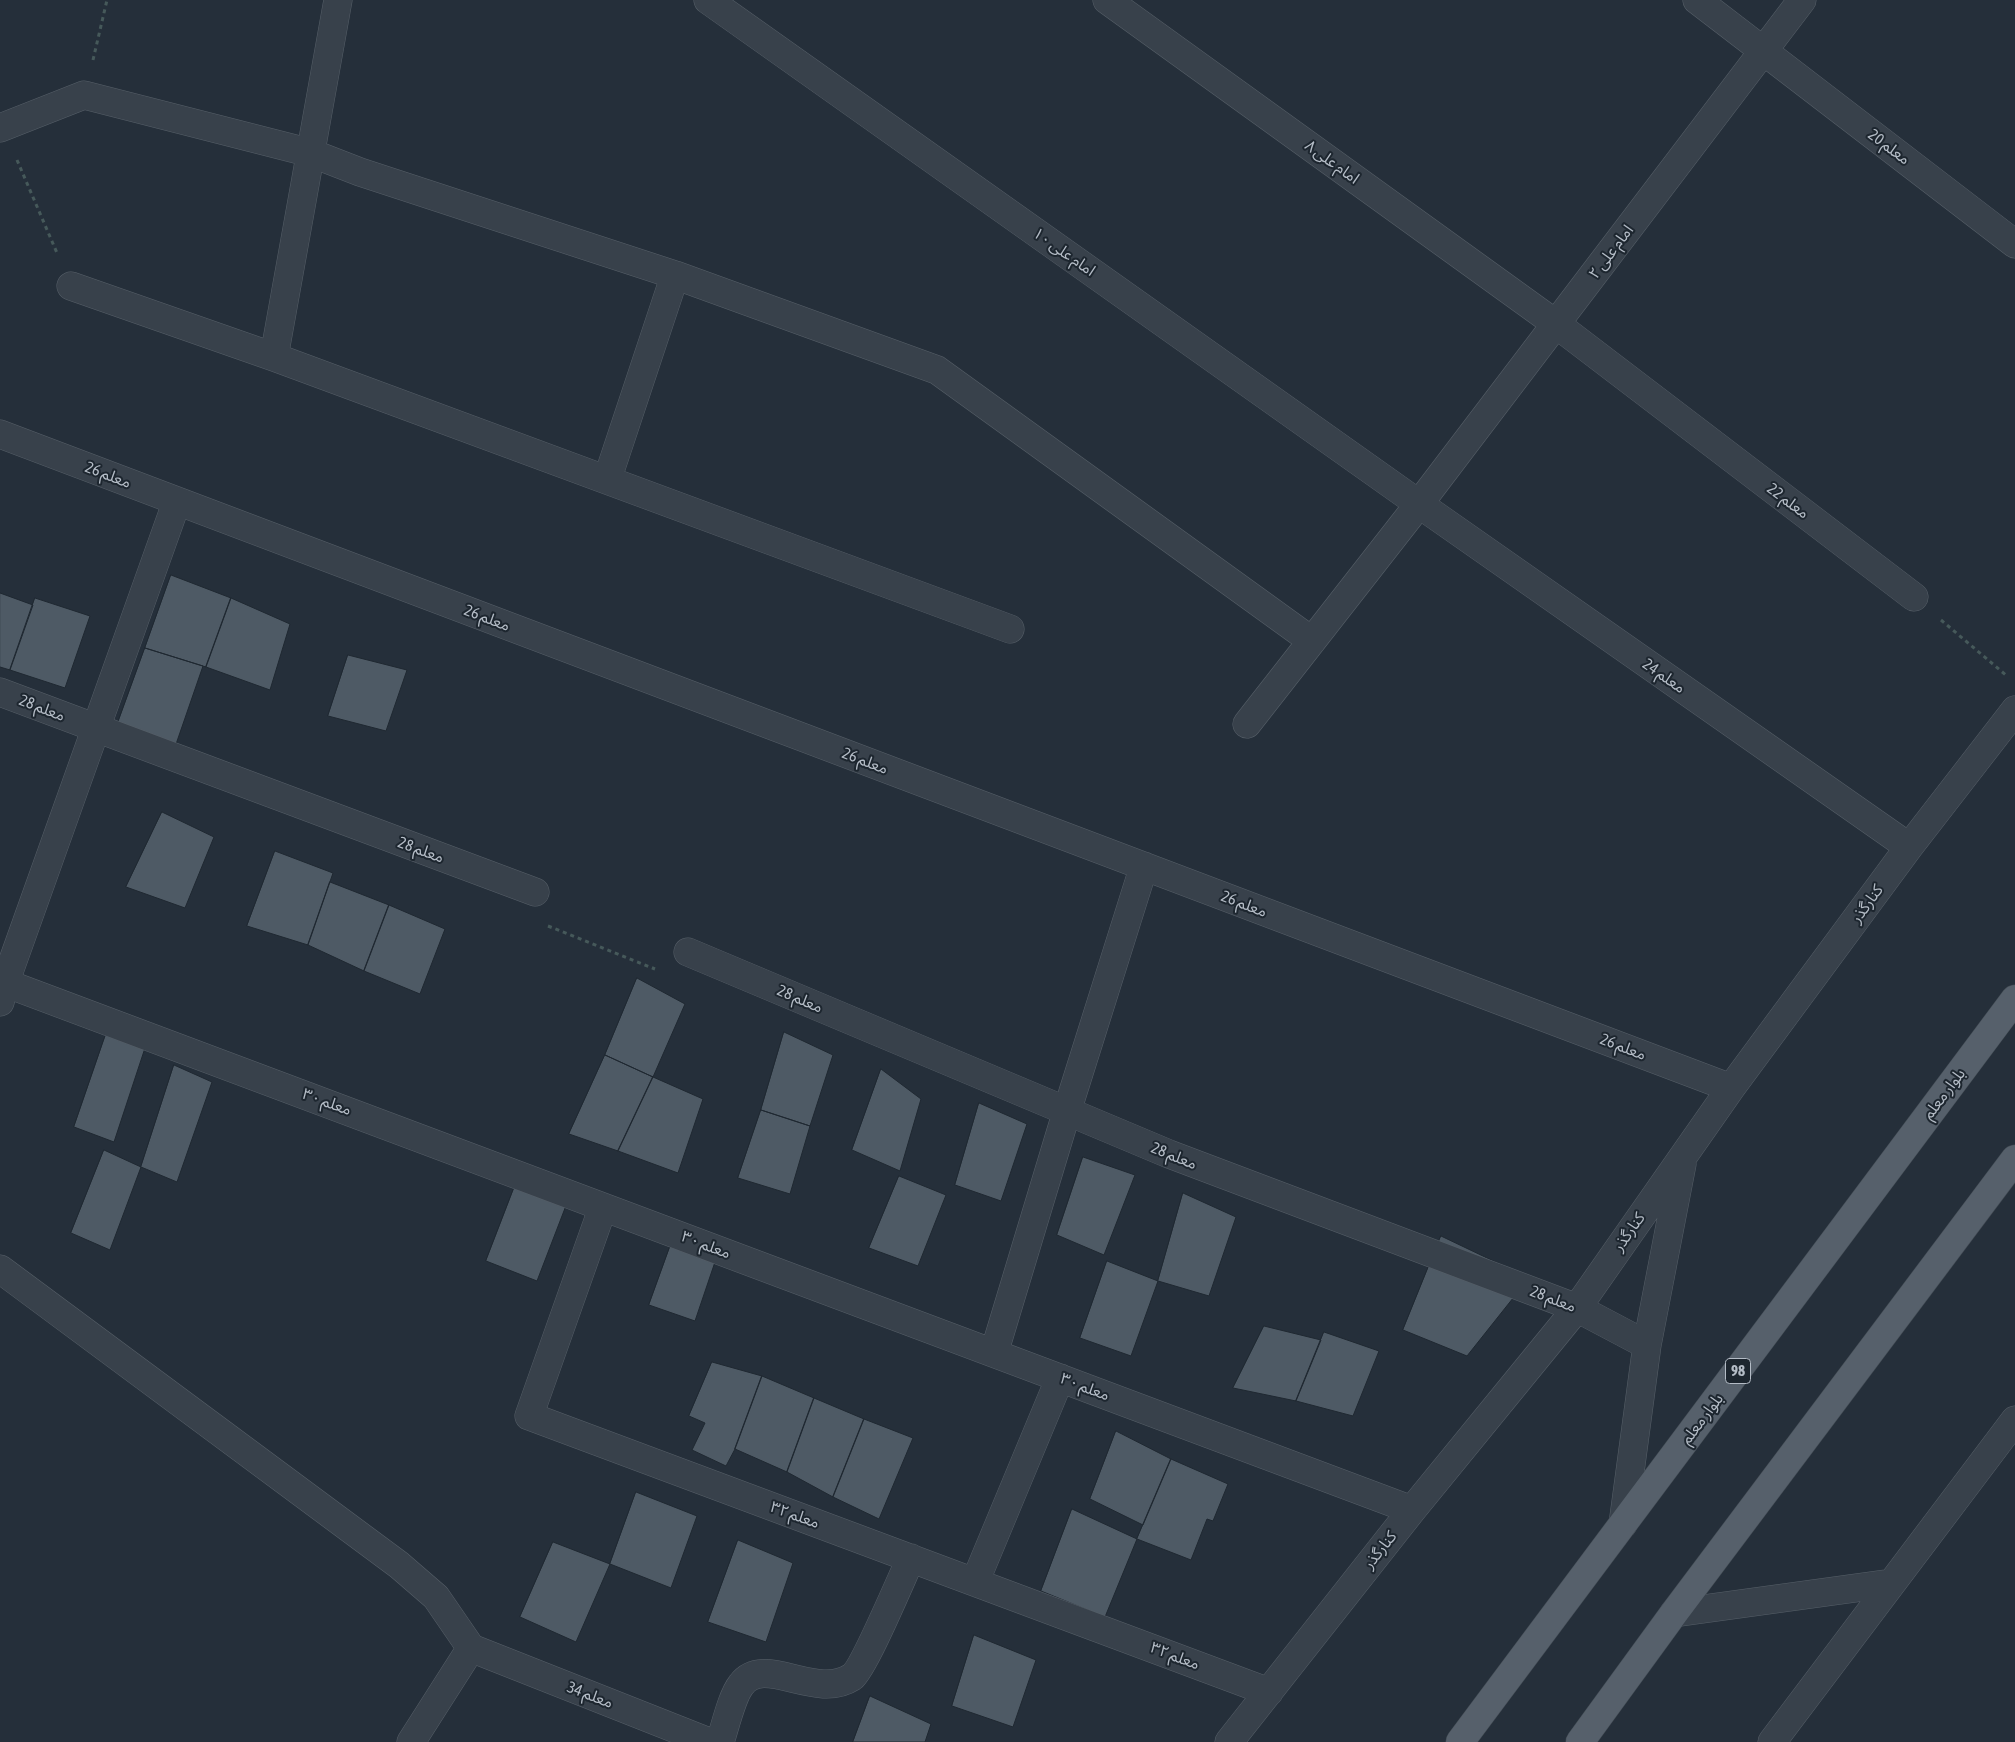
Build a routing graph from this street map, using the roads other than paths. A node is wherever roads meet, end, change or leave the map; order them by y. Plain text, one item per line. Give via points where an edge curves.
1 (338, 0) edge
2 (708, 0) edge
3 (1107, 0) edge
4 (1697, 0) edge
5 (1802, 0) edge
6 (1764, 51) junction
7 (1, 128) edge
8 (310, 153) junction
9 (2015, 244) edge
10 (675, 275) junction
11 (71, 286) road end
12 (1556, 324) junction
13 (274, 357) junction
14 (0, 434) edge
15 (607, 480) junction
16 (177, 501) junction
17 (1420, 504) junction
18 (1914, 597) road end
19 (1010, 629) dead end
20 (1312, 641) junction
21 (0, 692) edge
22 (2015, 710) edge
23 (1247, 724) dead end
24 (95, 728) junction
25 (1909, 847) junction
26 (1144, 866) junction
27 (535, 892) road end
28 (688, 952) road end
29 (2, 988) edge
30 (2015, 999) edge
31 (1731, 1088) junction
32 (1067, 1111) junction
33 (1684, 1152) junction
34 (2015, 1159) edge
35 (603, 1207) junction
36 (0, 1269) edge
37 (1577, 1308) junction
38 (1647, 1345) junction
39 (994, 1353) junction
40 (1060, 1378) junction
41 (2015, 1420) edge
42 (1412, 1510) junction
43 (1623, 1524) junction
44 (911, 1558) junction
45 (975, 1582) junction
46 (1892, 1583) junction
47 (1674, 1613) junction
48 (471, 1648) junction
49 (1269, 1692) junction
50 (412, 1742) edge
51 (709, 1742) edge
52 (720, 1742) edge
53 (1229, 1742) edge
54 (1460, 1742) edge
55 (1580, 1742) edge
56 (1772, 1742) edge

1 - 8 street
2 - 17 street, امام علی ۱۰
3 - 12 street, امام علی ۸
4 - 6 street, معلم 20
5 - 6 street, امام علی ۲
6 - 9 street, معلم 20
6 - 12 street, امام علی ۲
7 - 8 street via 84,95
8 - 10 street
8 - 13 street
10 - 15 street
10 - 20 street via 937,370
11 - 13 street
12 - 17 street, امام علی ۲
12 - 18 street, معلم 22
13 - 15 street
14 - 16 street, معلم 26
15 - 19 street
16 - 24 street
16 - 26 street, معلم 26
17 - 20 street, امام علی ۲
17 - 25 street, معلم 24
20 - 23 street, امام علی ۲
21 - 24 street, معلم 28
22 - 25 street, کنارگذر
24 - 27 street, معلم 28
24 - 29 street
25 - 31 street, کنارگذر
26 - 31 street, معلم 26
26 - 32 street
28 - 32 street, معلم 28
29 - 35 street, معلم ۳۰
30 - 43 main road, بلوار معلم / 98
31 - 33 street, کنارگذر
32 - 37 street, معلم 28 via 1169,1154
32 - 39 street
33 - 37 street, کنارگذر
33 - 38 street
34 - 47 main road
35 - 39 street, معلم ۳۰
35 - 44 street, معلم ۳۲ via 529,1416
36 - 48 street via 399,1565 436,1597
37 - 38 street, معلم 28
37 - 42 street, کنارگذر
38 - 43 street
39 - 40 street, معلم ۳۰
40 - 42 street, معلم ۳۰
40 - 45 street
41 - 46 street
42 - 49 street, کنارگذر
43 - 54 main road, بلوار معلم / 98
44 - 45 street, معلم ۳۲
44 - 52 street via 853,1676 831,1685 772,1674 747,1678 739,1687
45 - 49 street, معلم ۳۲
46 - 47 street
46 - 56 street
47 - 55 main road
48 - 50 street
48 - 51 street, معلم 34
49 - 53 street, کنارگذر

